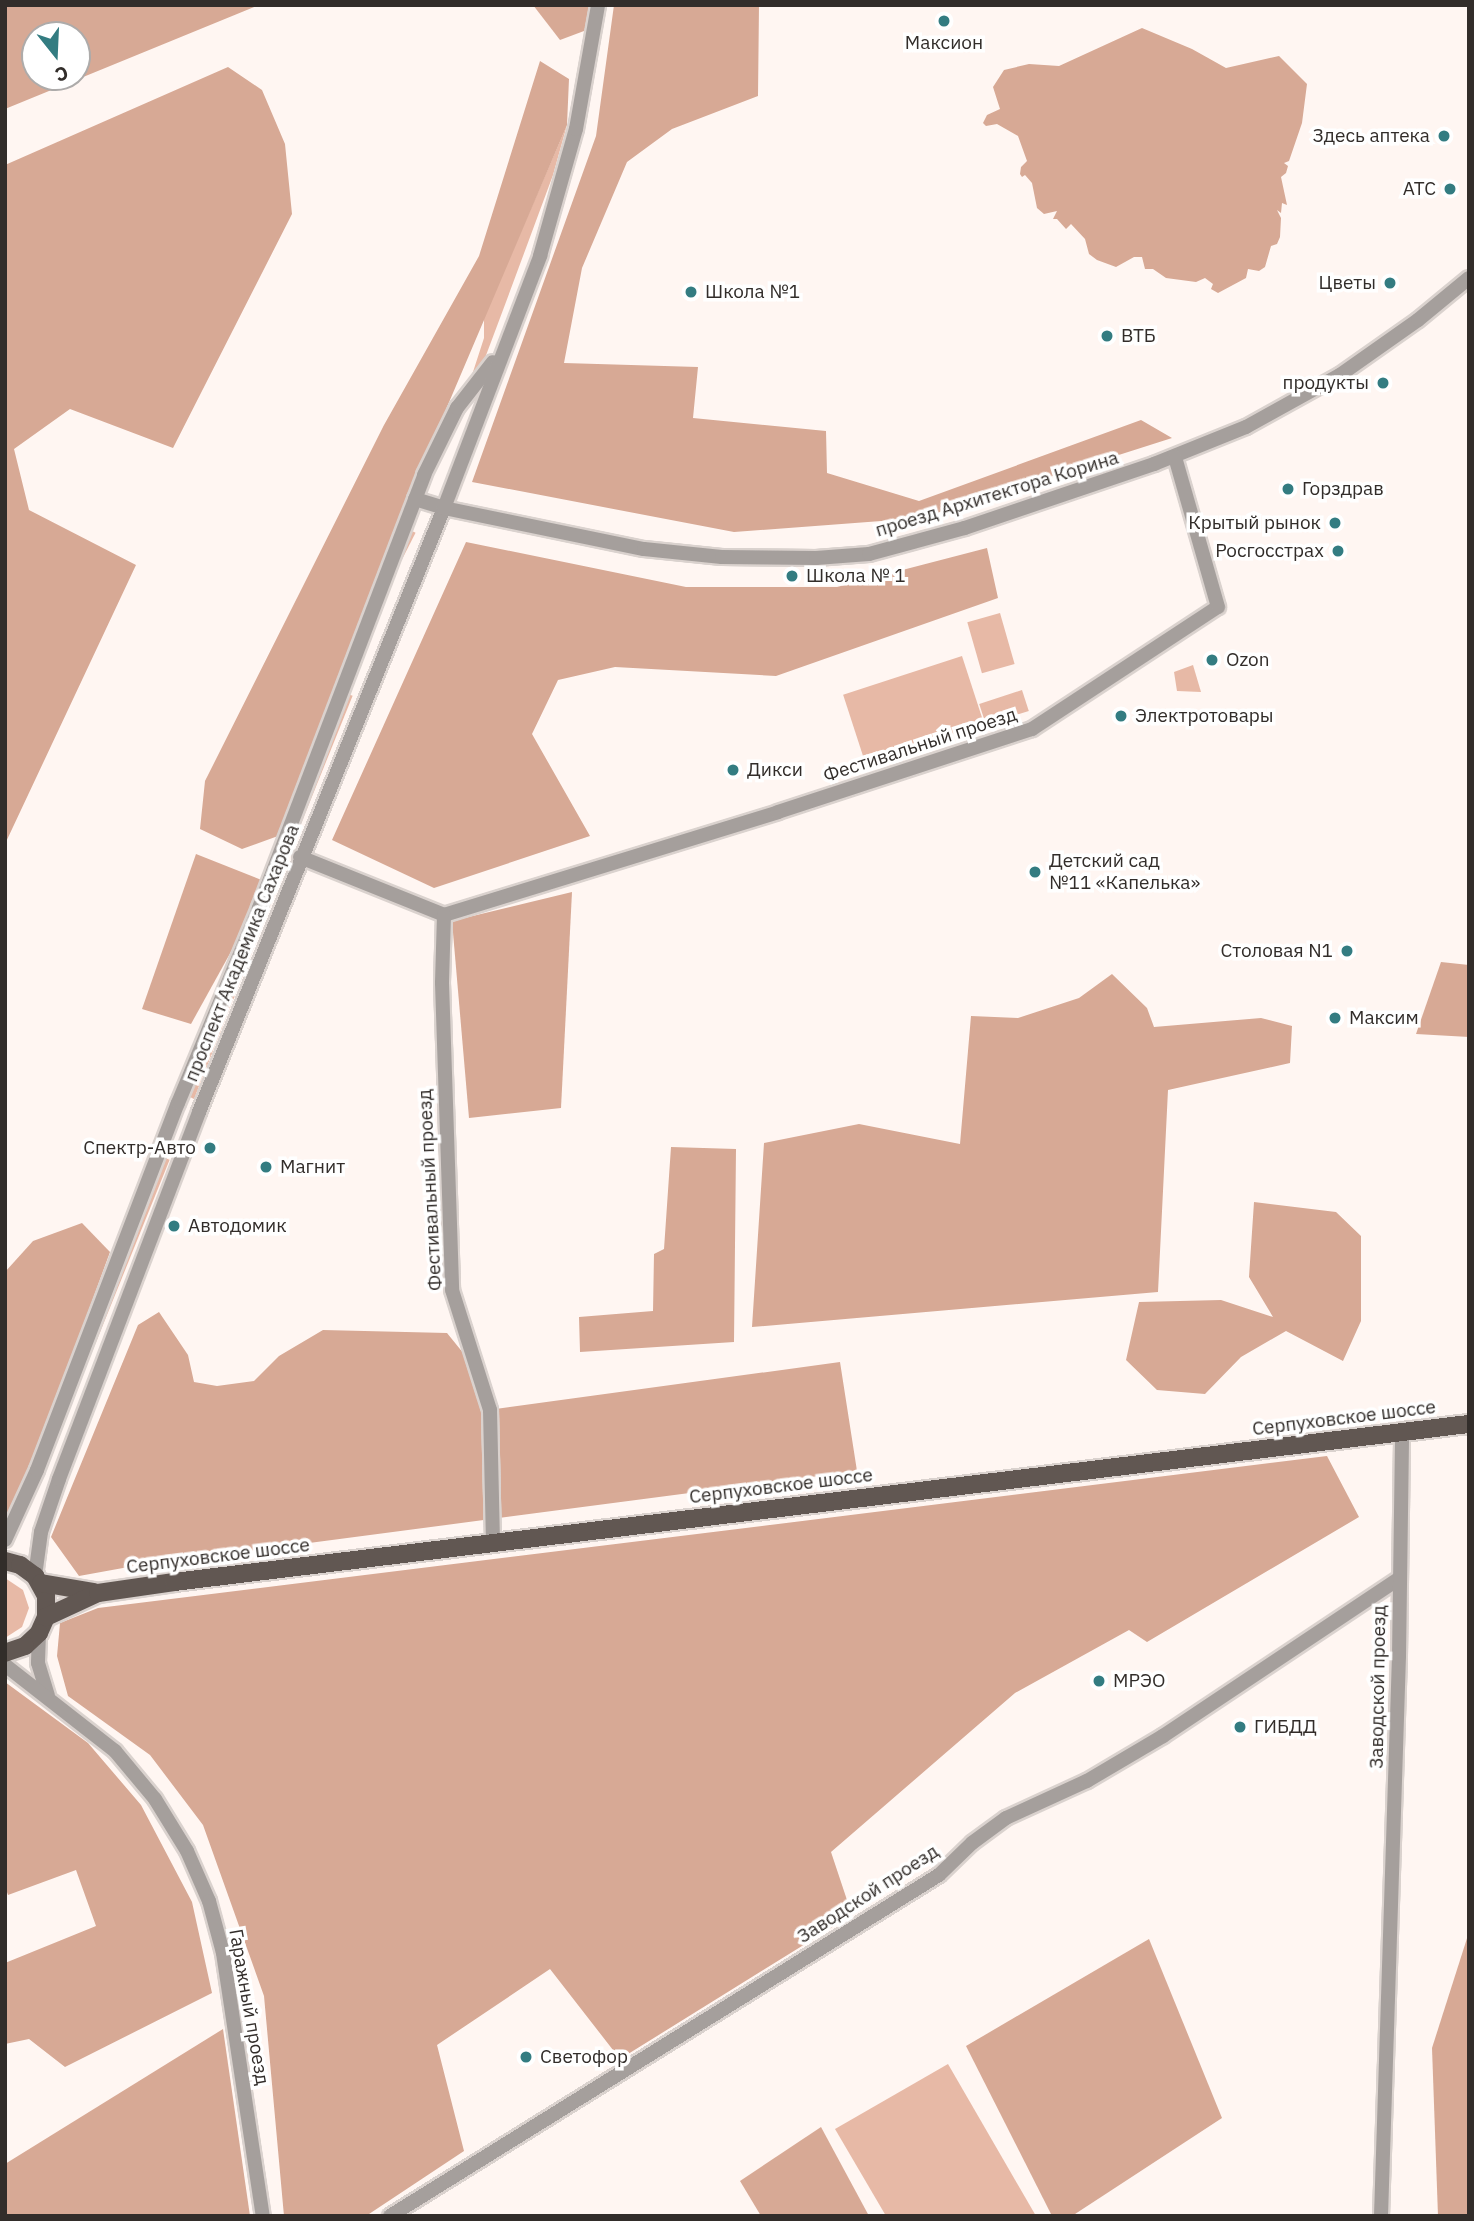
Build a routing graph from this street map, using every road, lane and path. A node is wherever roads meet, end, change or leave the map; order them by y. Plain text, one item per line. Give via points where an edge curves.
1 (598, 5) edge
2 (1469, 278) edge
3 (503, 349) junction
4 (1175, 457) junction
5 (415, 499) junction
6 (444, 508) junction
7 (346, 681) junction
8 (369, 690) junction
9 (300, 857) junction
10 (259, 908) junction
11 (279, 913) junction
12 (444, 915) junction
13 (178, 1103) junction
14 (200, 1112) junction
15 (1469, 1424) edge
16 (1402, 1432) junction
17 (37, 1470) junction
18 (58, 1479) junction
19 (5, 1539) edge
20 (493, 1542) junction
21 (5, 1561) edge
22 (1398, 1579) junction
23 (38, 1580) junction
24 (98, 1593) junction
25 (43, 1625) junction
26 (5, 1653) edge
27 (5, 1665) edge
28 (48, 1696) junction
29 (263, 2216) edge
30 (390, 2216) edge
31 (1381, 2216) edge

1 - 3 street, проспект Академика Сахарова via 576,130 540,257
2 - 4 street, проезд Архитектора Корина via 1340,375 1246,427
3 - 5 street, проспект Академика Сахарова via 457,408
3 - 6 street, проспект Академика Сахарова
4 - 6 street, проезд Архитектора Корина via 965,528 869,554 816,558 722,557 644,548
4 - 12 street, Фестивальный проезд via 1219,604 1032,729
5 - 6 street, проезд Архитектора Корина
5 - 7 street, проспект Академика Сахарова
6 - 8 street, проспект Академика Сахарова
7 - 8 street
7 - 10 street, проспект Академика Сахарова
8 - 9 street, проспект Академика Сахарова
9 - 11 street, проспект Академика Сахарова
9 - 12 street
10 - 11 street
10 - 13 street, проспект Академика Сахарова
11 - 14 street, проспект Академика Сахарова
12 - 20 street, Фестивальный проезд via 442,992 452,1290 490,1410
13 - 14 street
13 - 17 street, проспект Академика Сахарова
14 - 18 street, проспект Академика Сахарова
15 - 16 main road, Серпуховское шоссе
16 - 20 main road, Серпуховское шоссе
16 - 22 street, Заводской проезд
17 - 18 street
17 - 19 street, проспект Академика Сахарова
18 - 23 street, проспект Академика Сахарова via 41,1532
20 - 24 main road, Серпуховское шоссе
21 - 23 main road via 20,1565
22 - 30 street, Заводской проезд via 1163,1736 1087,1781 1006,1818 939,1875
22 - 31 street, Заводской проезд
23 - 24 main road
23 - 25 main road via 46,1596
24 - 25 main road
25 - 26 main road via 25,1646
25 - 28 street via 38,1663
27 - 28 street, Гаражный проезд
28 - 29 street, Гаражный проезд via 115,1751 155,1799 187,1851 209,1901 223,1953

